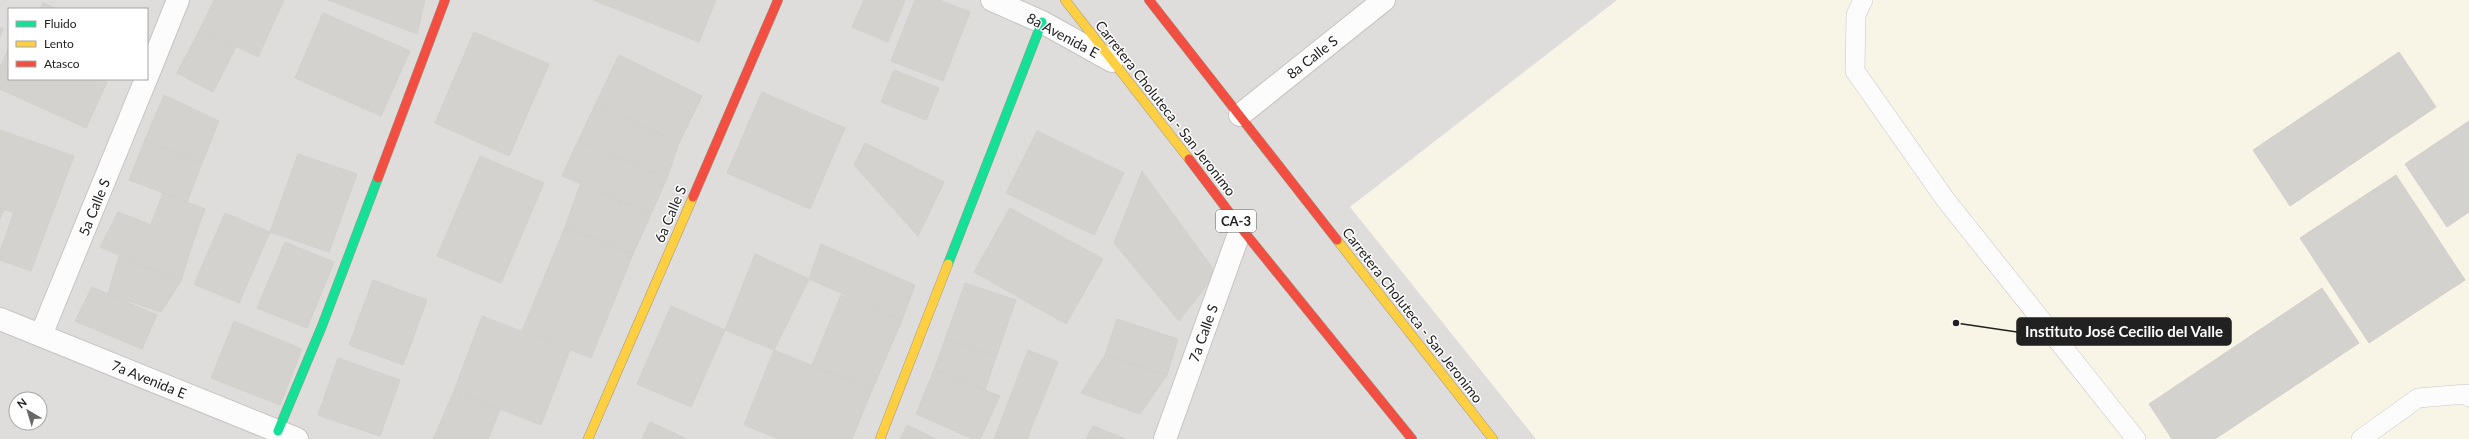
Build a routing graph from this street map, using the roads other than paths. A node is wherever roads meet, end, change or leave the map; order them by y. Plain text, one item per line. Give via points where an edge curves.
1 (178, 0) edge
2 (445, 0) edge
3 (778, 0) edge
4 (992, 0) edge
5 (1064, 0) edge
6 (1149, 0) edge
7 (1384, 0) edge
8 (1863, 0) edge
9 (1042, 22) junction
10 (1112, 61) junction
11 (148, 75) edge
12 (146, 80) edge
13 (1240, 115) junction
14 (1241, 228) junction
15 (0, 319) edge
16 (41, 335) junction
17 (2468, 394) edge
18 (278, 431) junction
19 (297, 439) edge
20 (588, 439) edge
21 (880, 439) edge
22 (1165, 439) edge
23 (1412, 439) edge
24 (1493, 439) edge
25 (2136, 439) edge
26 (2361, 439) edge

1 - 11 street, 5a Calle S
2 - 18 main road via 322,326
3 - 20 main road, 6a Calle S
4 - 9 street, 8a Avenida E
5 - 10 main road, Carretera Choluteca - San Jeronimo / CA-3
6 - 13 main road, Carretera Choluteca - San Jeronimo
7 - 13 street, 8a Calle S
8 - 25 lane via 1856,15 1855,70 1945,199
9 - 10 street, 8a Avenida E
9 - 21 main road
10 - 14 main road, Carretera Choluteca - San Jeronimo / CA-3
12 - 16 street, 5a Calle S
13 - 24 main road, Carretera Choluteca - San Jeronimo
14 - 22 street, 7a Calle S
14 - 23 main road, Carretera Choluteca - San Jeronimo / CA-3
15 - 16 street, 7a Avenida E
16 - 18 street, 7a Avenida E
17 - 26 lane via 2418,398
18 - 19 street, 7a Avenida E

